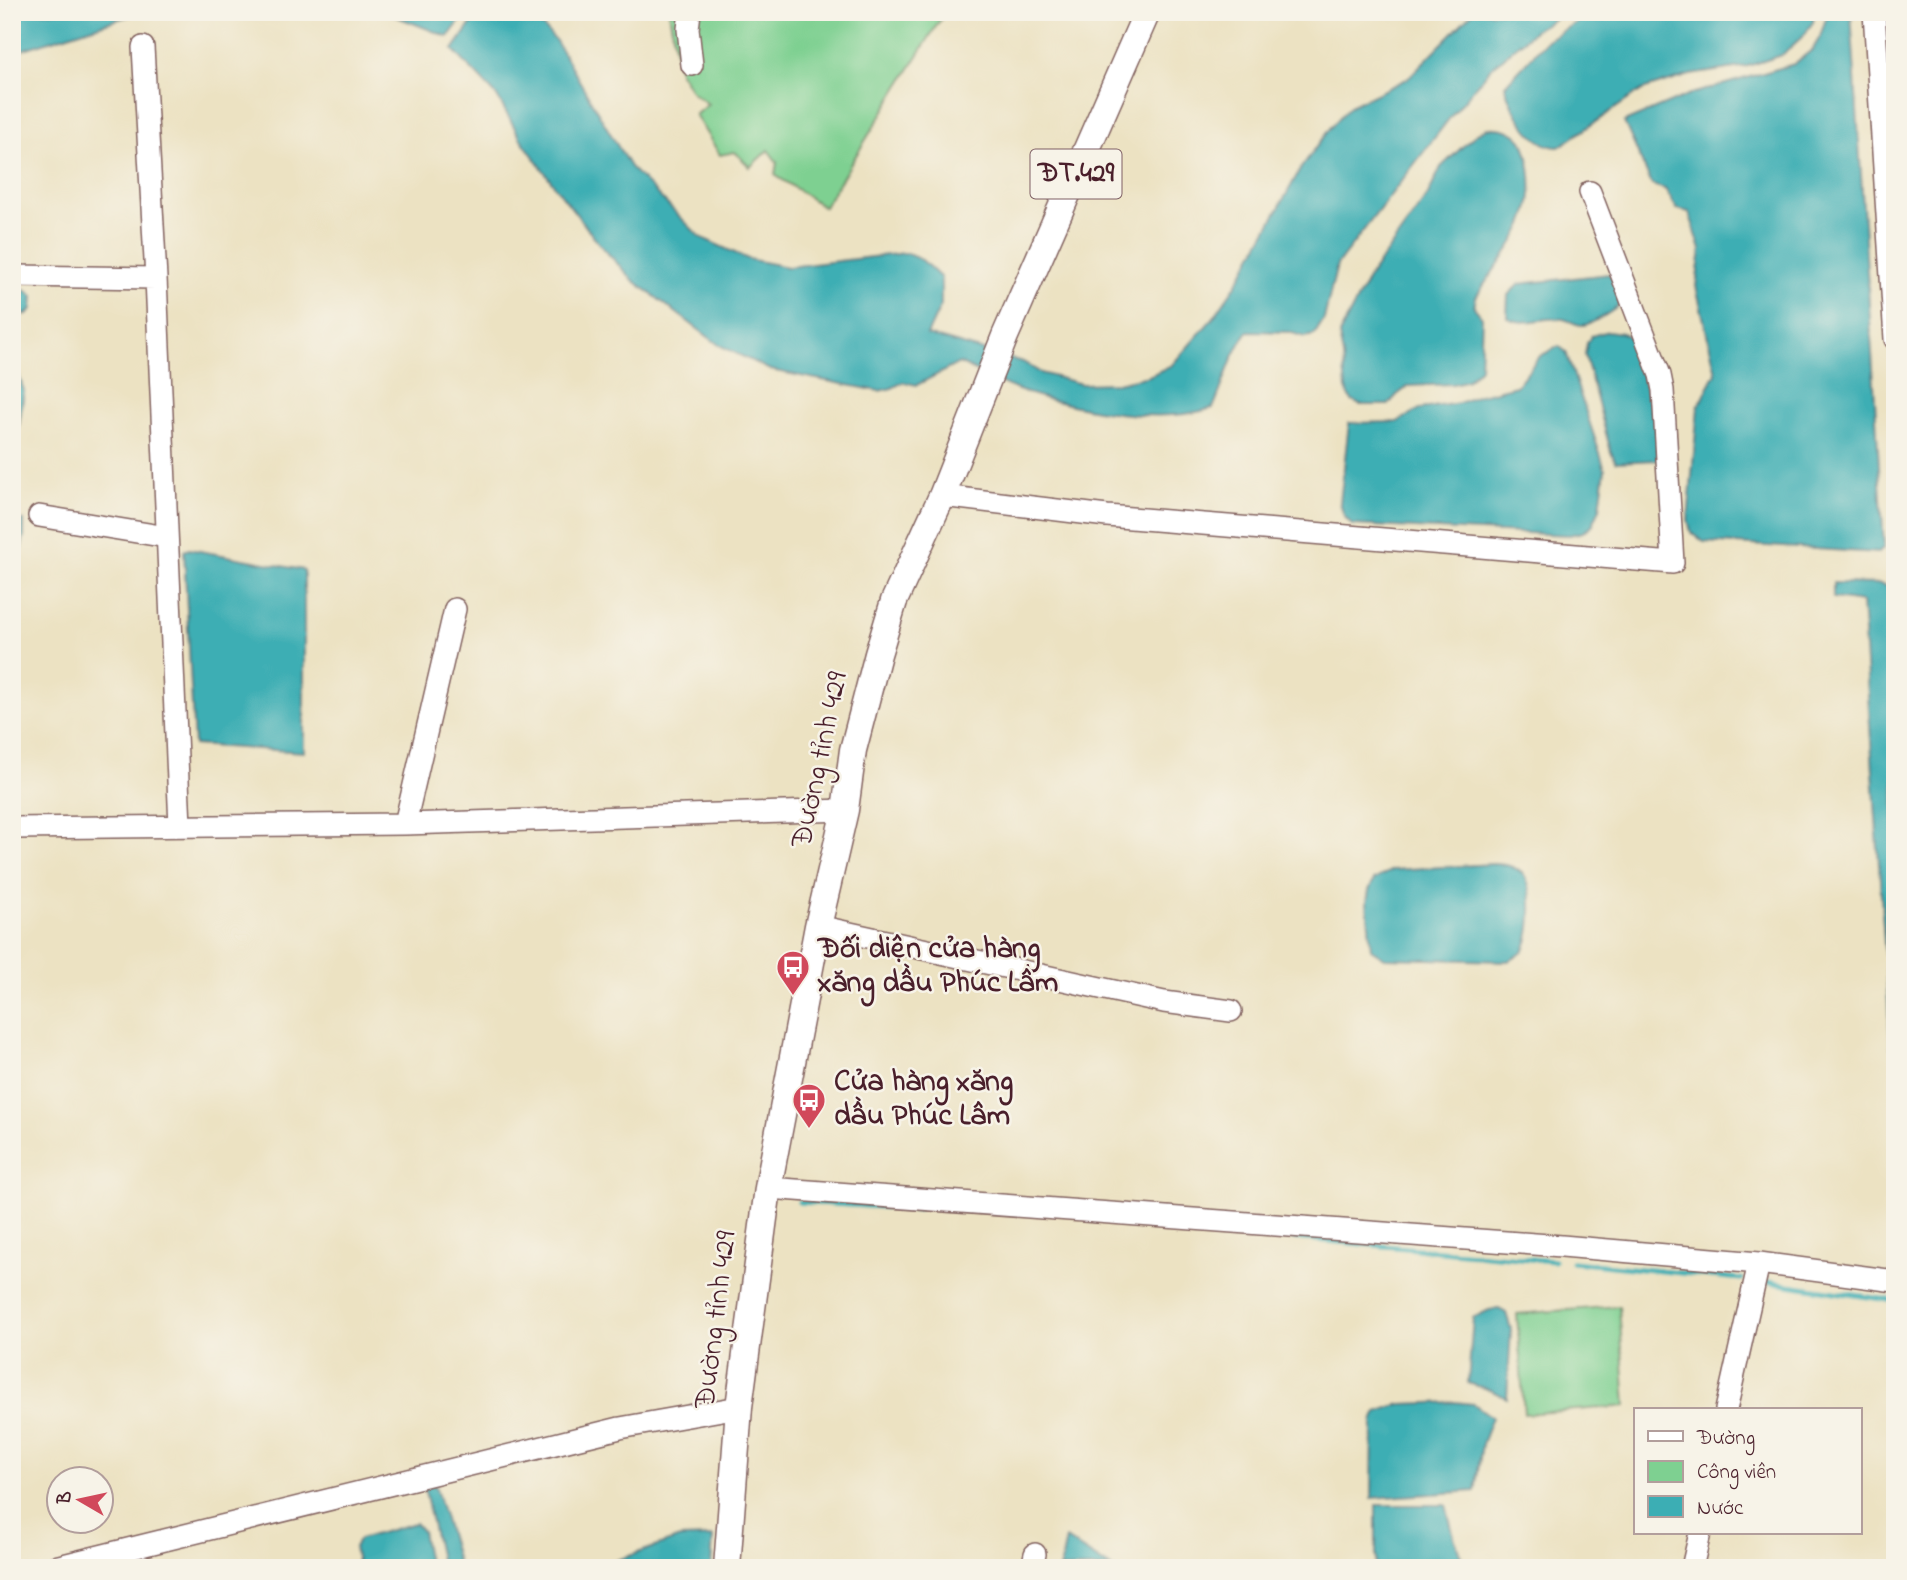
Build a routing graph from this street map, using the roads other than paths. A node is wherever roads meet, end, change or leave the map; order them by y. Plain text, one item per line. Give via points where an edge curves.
1 (690, 12) edge
2 (1146, 12) edge
3 (1874, 12) edge
4 (143, 47) dead end
5 (692, 65) dead end
6 (1590, 192) dead end
7 (12, 276) edge
8 (156, 278) junction
9 (1895, 339) edge
10 (942, 496) junction
11 (39, 516) dead end
12 (167, 537) junction
13 (455, 609) dead end
14 (845, 810) junction
15 (405, 824) junction
16 (180, 826) junction
17 (12, 828) edge
18 (818, 926) junction
19 (1231, 1011) dead end
20 (768, 1188) junction
21 (1759, 1263) junction
22 (1895, 1281) edge
23 (739, 1407) junction
24 (1726, 1408) edge
25 (1700, 1534) edge
26 (51, 1568) edge
27 (727, 1568) edge
28 (1692, 1568) edge

1 - 5 street
2 - 10 main road, Đường tỉnh 429 / ĐT.429 via 1005,335
3 - 9 street
4 - 8 street
6 - 10 street via 1660,375 1673,563 1107,516
7 - 8 street
8 - 12 street
10 - 14 main road, Đường tỉnh 429 / ĐT.429 via 890,614 853,750
11 - 12 street
12 - 16 street
13 - 15 street
14 - 15 street
14 - 18 main road, Đường tỉnh 429 / ĐT.429
15 - 16 street
16 - 17 street
18 - 19 street via 1164,1002
18 - 20 main road, Đường tỉnh 429 / ĐT.429
20 - 21 street
20 - 23 main road, Đường tỉnh 429 / ĐT.429
21 - 22 street
21 - 24 street
23 - 26 street via 620,1427
23 - 27 main road, Đường tỉnh 429 / ĐT.429
25 - 28 street

